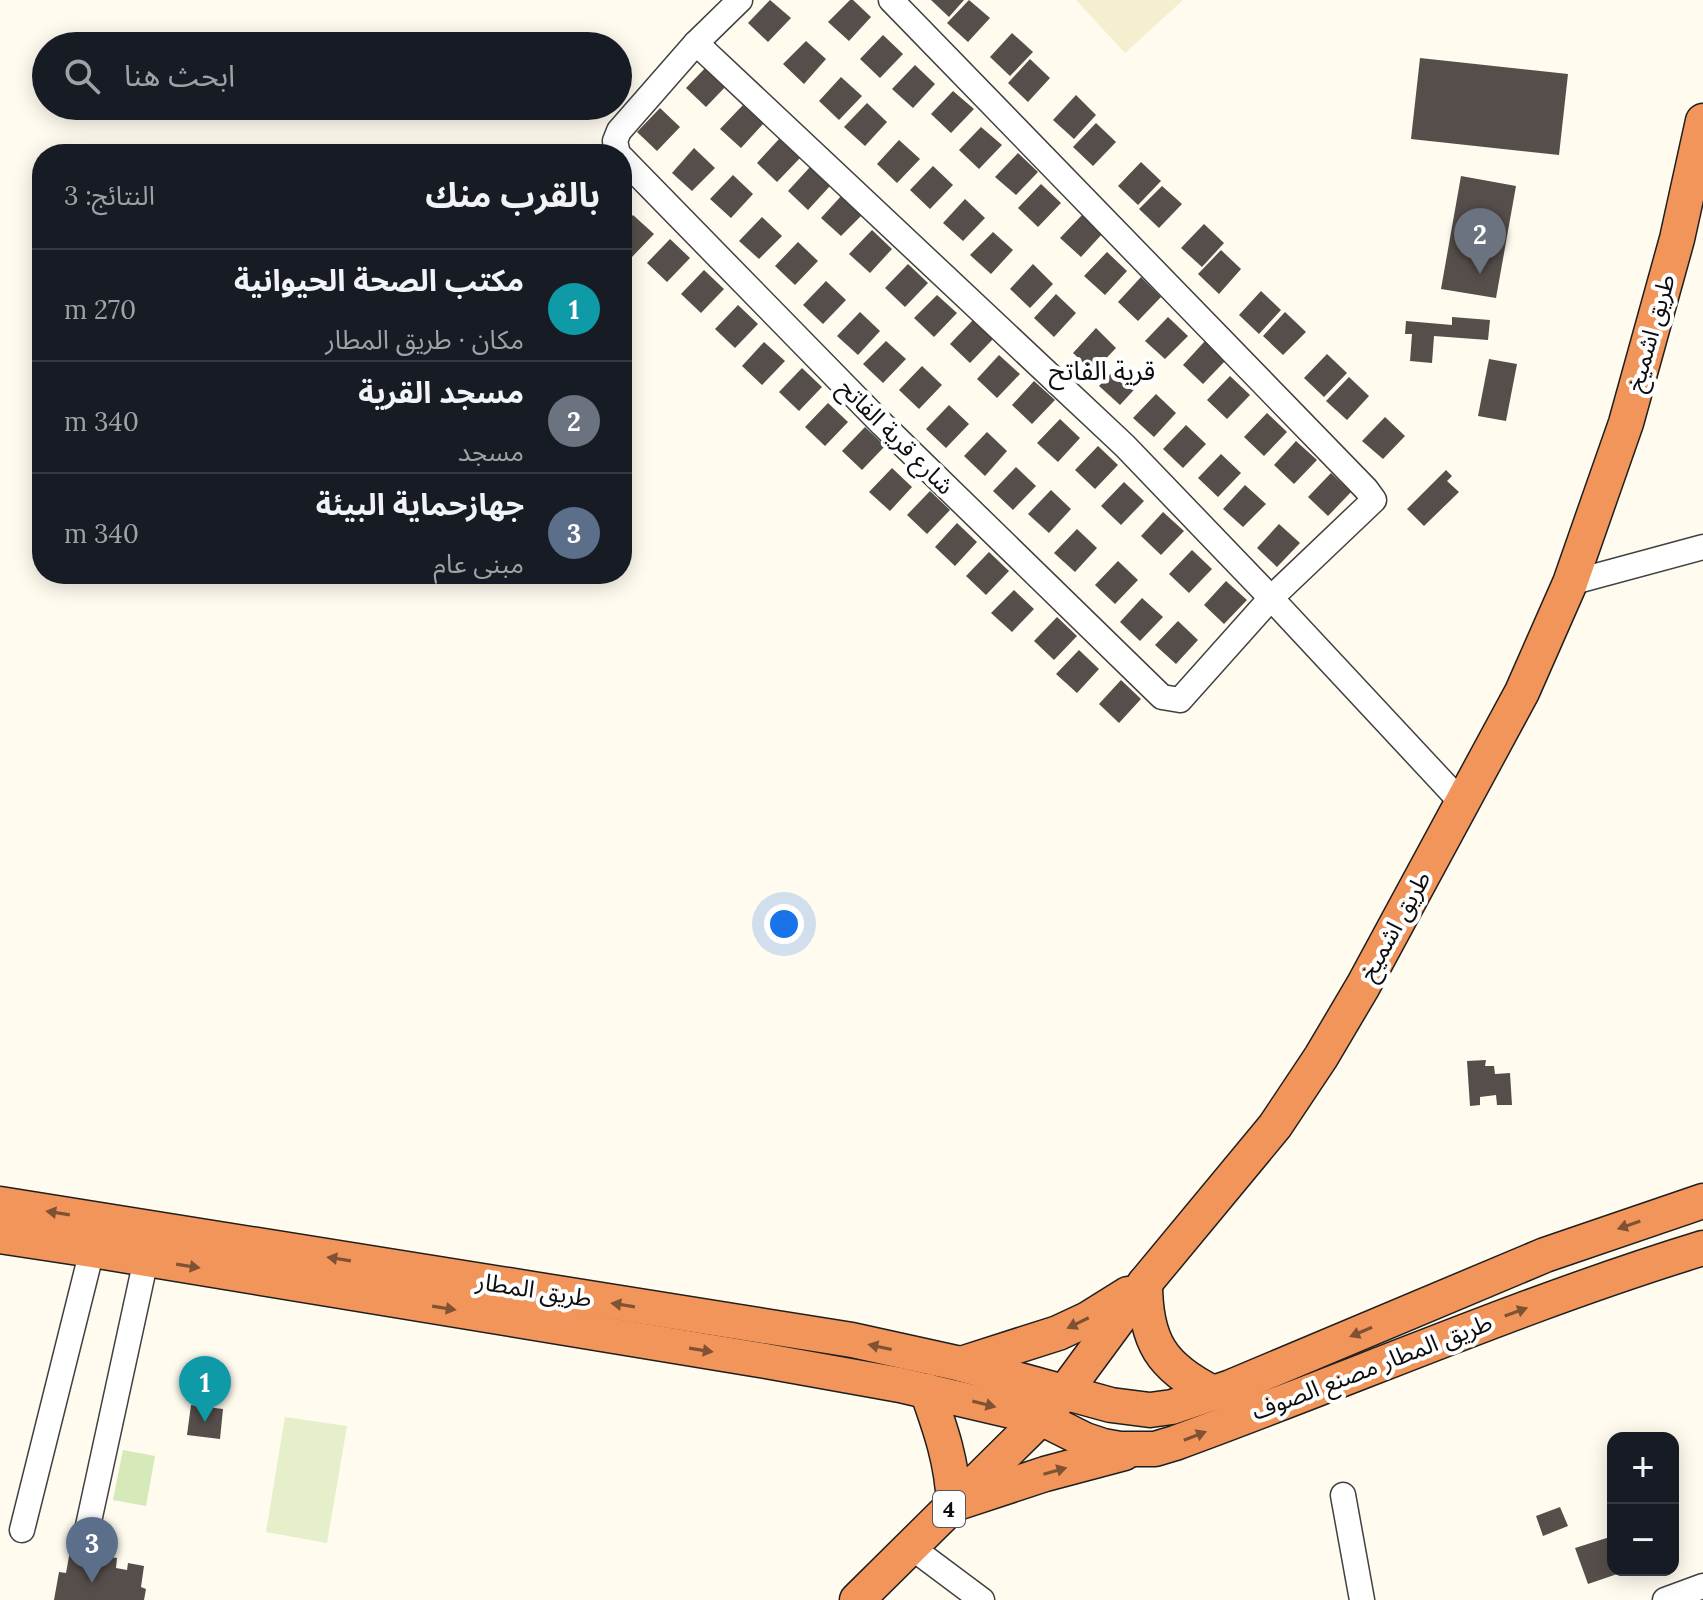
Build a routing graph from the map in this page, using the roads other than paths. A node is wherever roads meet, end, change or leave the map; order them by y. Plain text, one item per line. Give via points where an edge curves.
1 (740, 0) edge
2 (891, 0) edge
3 (696, 43) junction
4 (632, 116) edge
5 (629, 120) edge
6 (1703, 121) edge
7 (616, 144) edge
8 (632, 168) edge
9 (1703, 547) edge
10 (1570, 583) junction
11 (1271, 598) junction
12 (1463, 804) junction
13 (1703, 1201) edge
14 (0, 1204) edge
15 (0, 1236) edge
16 (1703, 1248) edge
17 (92, 1250) junction
18 (146, 1259) junction
19 (1145, 1283) junction
20 (1414, 1310) junction
21 (1427, 1346) junction
22 (920, 1355) junction
23 (961, 1364) junction
24 (914, 1388) junction
25 (1064, 1393) junction
26 (1213, 1393) junction
27 (1041, 1418) junction
28 (1136, 1450) junction
29 (1343, 1495) dead end
30 (954, 1504) junction
31 (22, 1530) dead end
32 (86, 1535) dead end
33 (911, 1547) junction
34 (1703, 1586) edge
35 (857, 1600) edge
36 (982, 1600) edge
37 (1362, 1600) edge
38 (1665, 1600) edge

1 - 3 street
2 - 11 street via 1374,500
3 - 4 street
3 - 11 street via 1125,446
5 - 7 street
6 - 10 highway, طريق اشميخ via 1626,423
8 - 11 street, شارع قرية الفاتح via 882,424 1162,697 1180,700
9 - 10 street
10 - 12 highway, طريق اشميخ via 1522,692
11 - 12 street
12 - 19 highway, طريق اشميخ via 1321,1057 1275,1126
13 -> 20 highway, طريق المطار مصنع الصوف via 1545,1255
22 -> 14 highway, طريق المطار
15 - 17 highway, طريق المطار
21 -> 16 highway, طريق المطار مصنع الصوف
17 - 18 highway, طريق المطار
17 - 31 street
18 -> 24 highway, طريق المطار
18 - 32 street
19 -> 23 highway via 1058,1333
19 - 25 highway, طريق اشميخ
19 - 26 highway via 1145,1311 1167,1362 1188,1381
20 - 21 highway
20 -> 26 highway, طريق المطار مصنع الصوف
28 -> 21 highway, طريق المطار مصنع الصوف via 1185,1439
22 - 23 highway, طريق المطار
22 - 24 highway via 921,1371 909,1383
23 - 25 highway, طريق المطار
24 -> 27 highway, طريق المطار
24 - 30 highway via 947,1447
25 - 26 highway, طريق المطار مصنع الصوف via 1150,1410
25 - 27 highway, طريق اشميخ / 4
27 - 28 highway, طريق المطار مصنع الصوف via 1085,1440
27 - 30 highway, طريق اشميخ / 4
30 -> 28 highway
29 - 37 street
30 - 33 highway, طريق اشميخ / 4
33 - 35 highway, طريق اشميخ / 4
33 - 36 street
34 - 38 street

